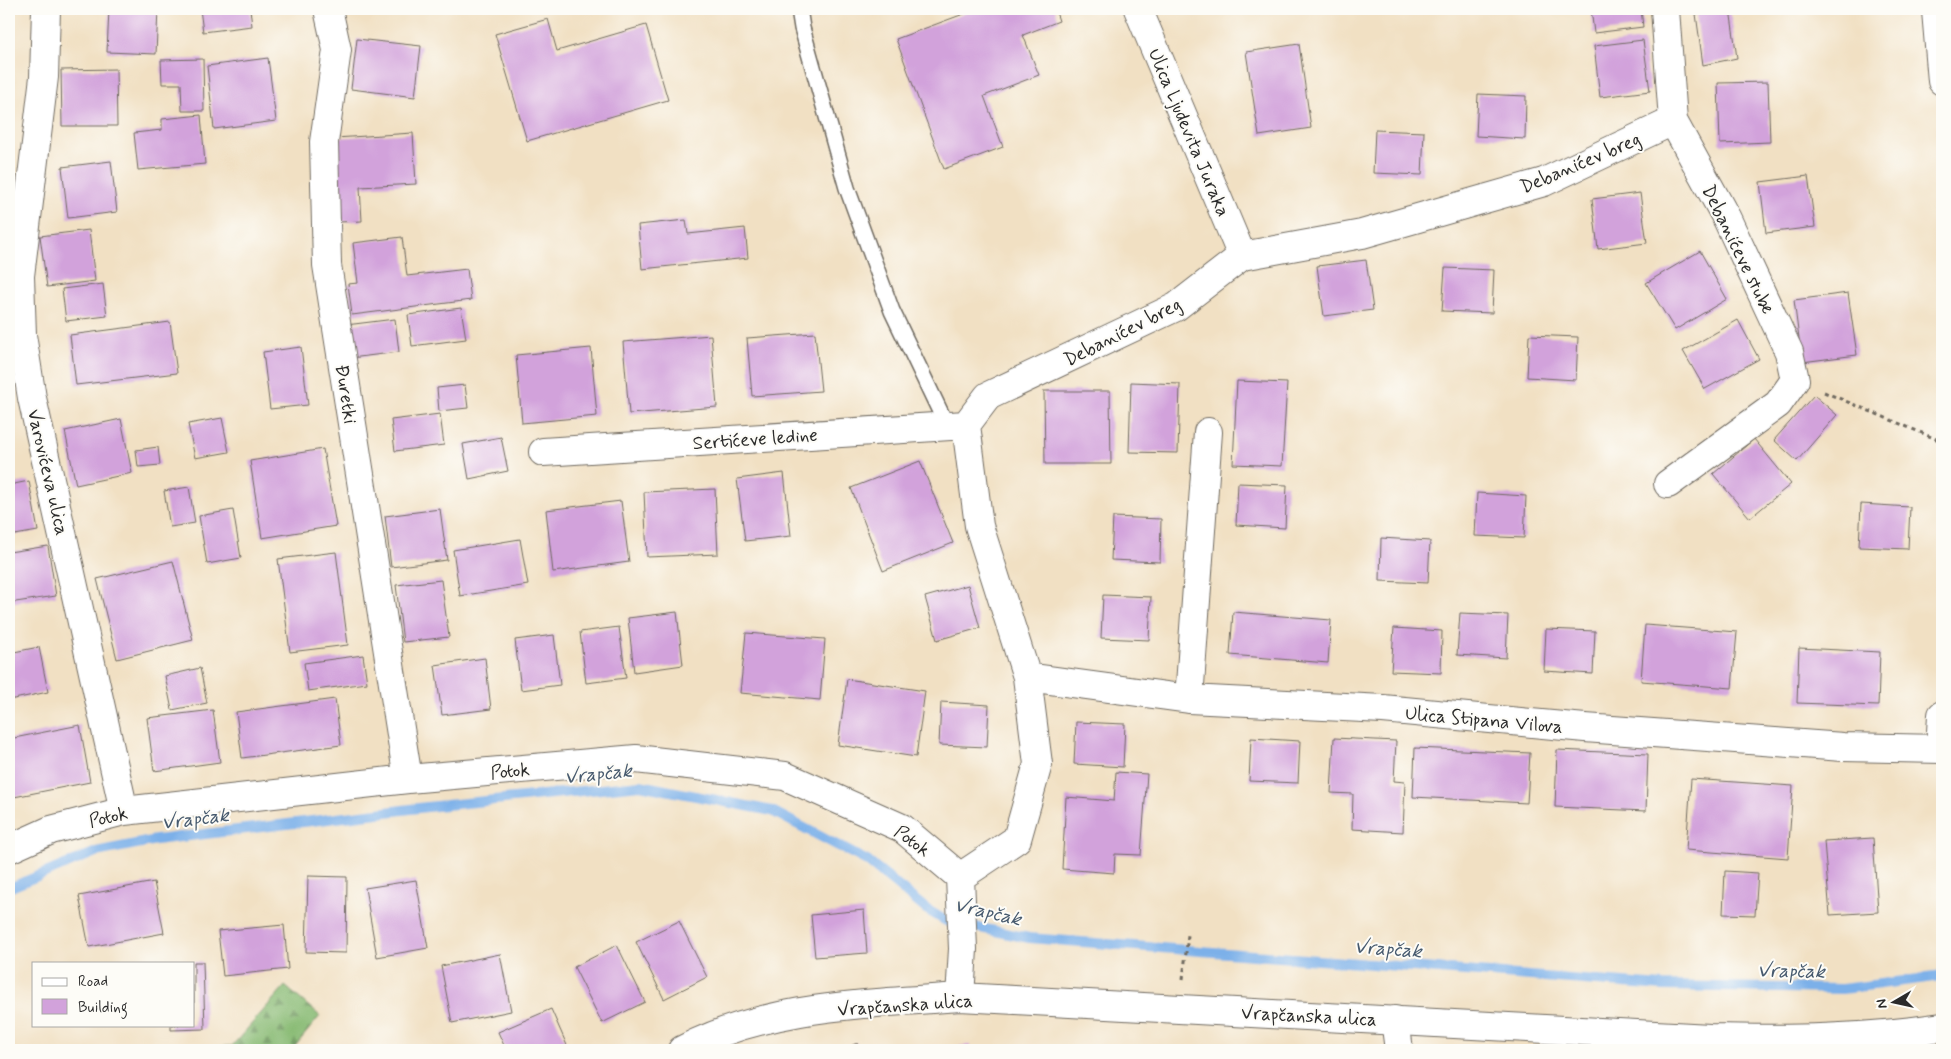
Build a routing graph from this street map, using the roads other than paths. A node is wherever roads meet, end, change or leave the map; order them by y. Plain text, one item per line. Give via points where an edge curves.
1 (46, 9) edge
2 (328, 9) edge
3 (800, 9) edge
4 (1138, 9) edge
5 (1665, 9) edge
6 (1936, 10) dead end
7 (1942, 81) edge
8 (1673, 121) junction
9 (1242, 256) junction
10 (956, 426) junction
11 (1208, 432) dead end
12 (543, 452) dead end
13 (1668, 484) dead end
14 (1027, 677) junction
15 (1189, 699) junction
16 (1942, 715) edge
17 (1941, 749) edge
18 (408, 779) junction
19 (124, 811) junction
20 (9, 849) edge
21 (960, 877) junction
22 (960, 997) junction
23 (1395, 1020) junction
24 (1942, 1028) edge
25 (1771, 1047) edge
26 (682, 1050) edge
27 (1399, 1050) edge

1 - 19 street, Varovićeva ulica via 44,77 20,276 22,335 32,398
2 - 18 street, Đuretki via 337,50 324,142 326,264
3 - 10 lane via 802,28 847,188 892,311
4 - 9 street, Ulica Ljudevita Juraka
5 - 8 street
6 - 7 street
8 - 9 street, Debanićev breg via 1544,182 1362,234
8 - 13 street, Debanićeve stube via 1726,219 1789,352 1794,380 1778,404
9 - 10 street, Debanićev breg via 1176,307 988,396
10 - 12 street, Sertićeve ledine
10 - 14 street via 979,526
11 - 15 street
14 - 15 street, Ulica Stipana Vilova
14 - 21 street via 1038,764 1017,839
15 - 17 street, Ulica Stipana Vilova via 1383,709 1843,747
16 - 17 street
18 - 19 street, Potok
18 - 21 street, Potok via 636,759 785,776 902,828
19 - 20 street, Potok via 51,830
21 - 22 street via 963,949
22 - 23 street, Vrapčanska ulica
22 - 26 street, Vrapčanska ulica via 857,1005 757,1020 709,1036
23 - 25 street, Vrapčanska ulica
23 - 27 street
24 - 25 street, Vrapčanska ulica

